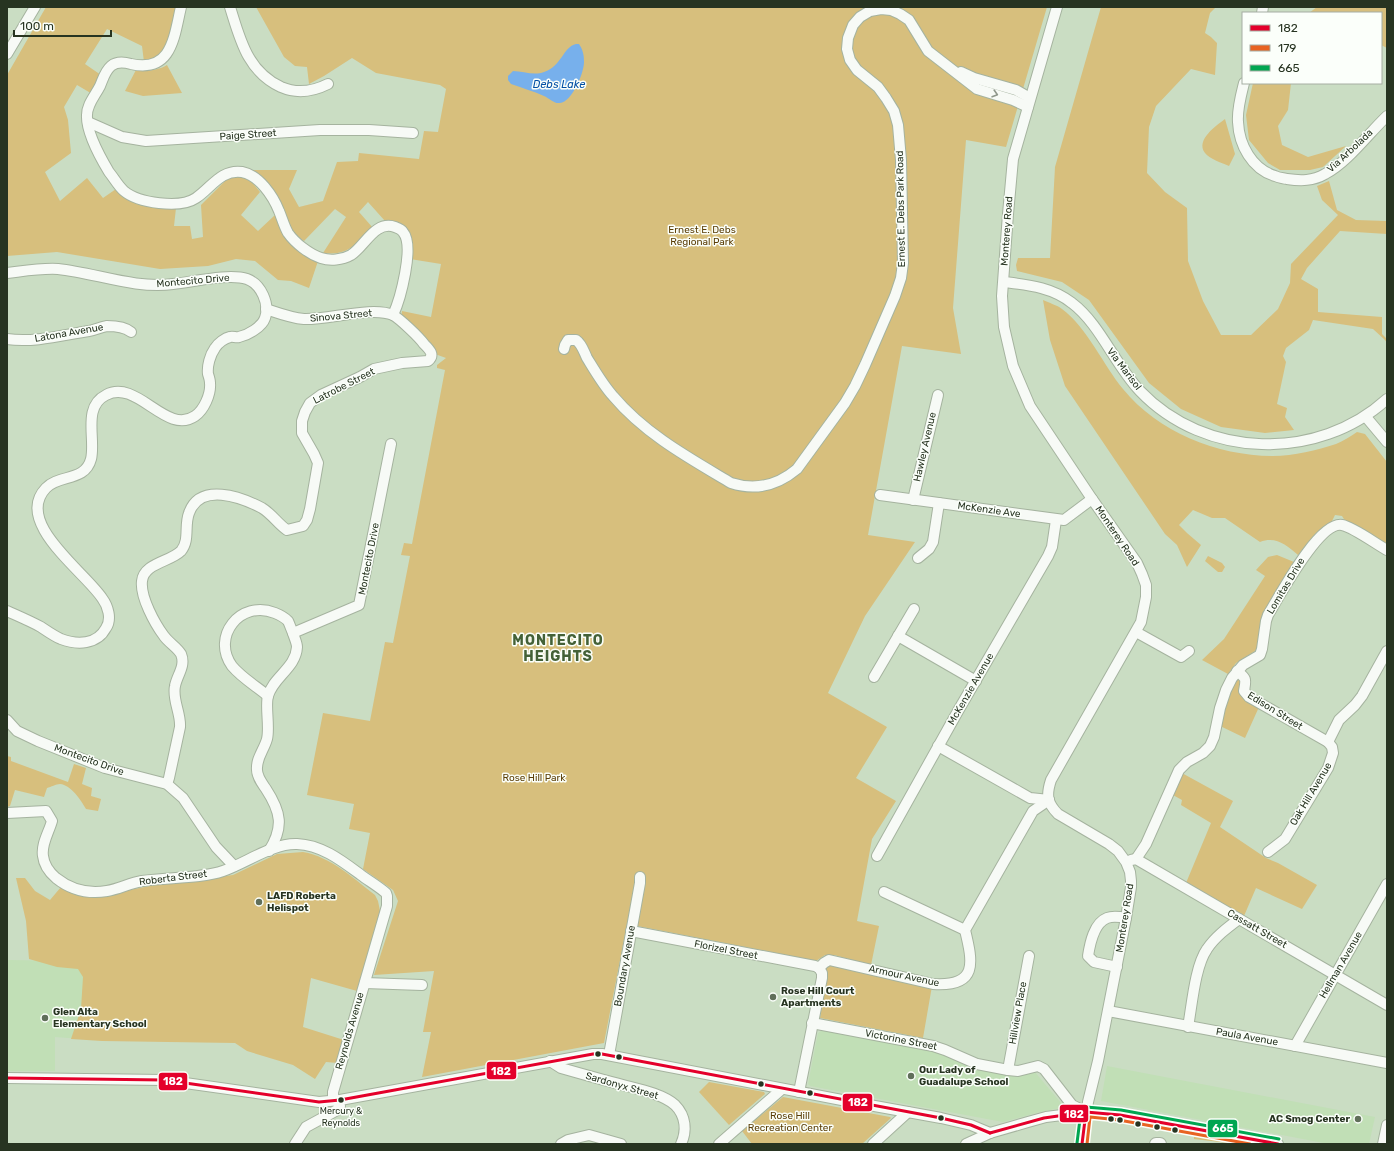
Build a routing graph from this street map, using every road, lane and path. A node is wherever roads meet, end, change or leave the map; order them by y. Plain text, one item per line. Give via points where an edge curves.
1 (35, 7) edge
2 (180, 7) edge
3 (230, 7) edge
4 (1057, 7) edge
5 (7, 54) edge
6 (328, 84) dead end
7 (1244, 84) edge
8 (1029, 102) junction
9 (1387, 116) edge
10 (88, 122) junction
11 (413, 134) dead end
12 (7, 273) edge
13 (1004, 282) junction
14 (266, 309) junction
15 (393, 315) junction
16 (131, 332) dead end
17 (7, 339) edge
18 (564, 349) dead end
19 (938, 395) dead end
20 (1387, 399) edge
21 (1366, 417) junction
22 (1387, 442) edge
23 (391, 444) dead end
24 (880, 495) dead end
25 (1092, 499) junction
26 (913, 500) junction
27 (939, 504) junction
28 (1056, 520) junction
29 (1387, 550) edge
30 (918, 558) dead end
31 (914, 608) dead end
32 (7, 611) edge
33 (1136, 632) junction
34 (293, 633) junction
35 (898, 636) junction
36 (1189, 650) dead end
37 (1387, 651) edge
38 (1238, 671) junction
39 (874, 677) dead end
40 (976, 681) junction
41 (268, 696) junction
42 (7, 720) edge
43 (1328, 742) junction
44 (938, 746) junction
45 (167, 784) junction
46 (1049, 800) junction
47 (7, 813) edge
48 (269, 851) junction
49 (1268, 852) dead end
50 (877, 856) dead end
51 (1136, 859) junction
52 (1126, 862) junction
53 (234, 866) junction
54 (640, 877) dead end
55 (1387, 884) edge
56 (884, 892) dead end
57 (387, 896) joint
58 (1126, 918) junction
59 (1239, 919) junction
60 (966, 930) junction
61 (632, 931) junction
62 (1029, 956) dead end
63 (1117, 967) junction
64 (819, 968) junction
65 (1336, 974) junction
66 (364, 982) junction
67 (422, 985) dead end
68 (1387, 1005) edge
69 (1108, 1011) junction
70 (812, 1023) junction
71 (1188, 1027) junction
72 (1295, 1046) junction
73 (609, 1055) junction
74 (550, 1061) junction
75 (1387, 1064) edge
76 (1008, 1070) junction
77 (7, 1078) edge
78 (782, 1089) junction
79 (799, 1092) junction
80 (336, 1100) junction
81 (908, 1112) junction
82 (1086, 1112) junction
83 (1387, 1125) edge
84 (990, 1133) junction
85 (295, 1144) edge
86 (561, 1144) edge
87 (621, 1144) edge
88 (681, 1144) edge
89 (719, 1144) edge
90 (873, 1144) edge
91 (966, 1144) edge
92 (1082, 1144) edge
93 (1156, 1144) edge
94 (1160, 1144) edge
95 (1278, 1144) edge
96 (1383, 1144) edge

1 - 5 street
2 - 10 street via 172,45 165,57 152,65 123,62 112,64 91,102 87,115
3 - 6 street via 246,53 253,66 267,80 293,91 311,90
4 - 8 street, Monterey Road
7 - 9 street, Via Arbolada via 1238,122 1241,141 1250,158 1274,176 1309,180 1326,174
8 - 13 street, Monterey Road via 1013,159
8 - 18 street, Ernest E. Debs Park Road via 1013,100 978,84 928,51 909,20 900,14 881,9 870,11 853,25 847,49 850,60 857,70 878,87 894,111 898,125 901,160 901,278 865,365 845,403 797,468 780,481 748,487 731,483 671,447 630,414 613,396 587,358 580,342 568,340
10 - 11 street, Paige Street via 122,137 146,141 320,130 369,130
10 - 15 street via 106,167 121,188 138,199 176,204 189,202 218,178 226,174 245,172 254,178 276,204 285,228 294,240 320,257 338,260 345,258 385,226 400,229 408,242 405,271
12 - 14 street, Montecito Drive via 59,270 151,285 241,278 260,288
13 - 21 street, Via Marisol via 1048,290 1072,303 1090,320 1140,391 1180,422 1204,433 1253,444 1282,444 1318,438
13 - 25 street, Monterey Road via 1004,327 1013,366 1030,406
14 - 15 street, Sinova Street via 304,319 371,312
14 - 32 street via 265,318 260,325 247,334 229,337 215,348 209,363 210,385 203,408 198,414 187,420 180,420 161,414 127,393 105,395 92,411 92,452 88,465 79,474 53,482 42,493 37,514 41,524 66,559 101,596 107,608 109,621 103,633 89,642 72,642 60,639
15 - 45 street, Latrobe Street via 422,342 432,354 431,358 428,362 402,363 374,369 310,403 302,421 302,433 318,463 310,508 303,526 288,530 263,508 233,497 213,494 203,496 190,508 187,537 182,549 172,558 153,566 144,574 142,588 154,622 181,654 182,664 174,687 180,727
16 - 17 street, Latona Avenue via 128,329 106,326 26,340
19 - 26 street, Hawley Avenue
20 - 21 street, Via Marisol
21 - 22 street
23 - 34 street, Montecito Drive via 359,605
24 - 26 street, McKenzie Ave
25 - 28 street via 1064,520
25 - 33 street, Monterey Road via 1137,563 1146,585 1145,609
26 - 27 street, McKenzie Ave
27 - 28 street, McKenzie Ave
27 - 30 street via 933,542
28 - 40 street, McKenzie Avenue via 1048,556
29 - 38 street, Lomitas Drive via 1339,525 1324,534 1300,561 1268,615 1260,655
31 - 35 street
33 - 36 street via 1181,657
33 - 46 street, Monterey Road via 1051,780 1048,789
34 - 41 street via 297,646 296,654
34 - 41 street via 282,616 255,609 233,621 226,636 226,649 232,666
35 - 39 street
35 - 40 street
37 - 43 street via 1362,696 1339,720
38 - 43 street, Edison Street via 1245,677 1246,694
38 - 51 street, Lomitas Drive via 1226,690 1210,746 1180,770 1146,844
40 - 44 street, McKenzie Avenue
41 - 48 street via 267,739 259,754 257,770 279,815 277,836
42 - 45 street, Montecito Drive via 17,730 33,738 105,768
43 - 49 street, Oak Hill Avenue via 1333,753 1328,768 1285,838
44 - 46 street via 1030,798
44 - 50 street, McKenzie Avenue
45 - 53 street, Montecito Drive via 183,798 216,847
46 - 52 street, Monterey Road via 1058,814 1109,844
46 - 60 street via 1033,811
47 - 53 street, Roberta Street via 46,811 52,821 43,845 45,866 65,885 79,890 108,891 142,881 213,874
48 - 53 street, Roberta Street
48 - 57 street, Roberta Street via 295,844 326,852
51 - 52 street
51 - 59 street, Cassatt Street
52 - 58 street, Monterey Road via 1130,872 1131,888
54 - 61 street, Boundary Avenue
55 - 65 street, Hellman Avenue
56 - 60 street
57 - 66 street, Reynolds Avenue via 387,906
58 - 63 street, Monterey Road
58 - 63 street via 1108,917 1098,923 1089,948 1088,956 1094,962
59 - 65 street, Cassatt Street
59 - 71 street via 1218,935 1201,961
60 - 64 street, Armour Avenue via 971,967 966,977 955,983 933,984 829,960
61 - 64 street, Florizel Street
61 - 73 street, Boundary Avenue
62 - 76 street, Hillview Place
63 - 69 street, Monterey Road
64 - 70 street via 822,978
65 - 68 street, Cassatt Street
65 - 72 street, Hellman Avenue
66 - 67 street
66 - 80 street, Reynolds Avenue via 333,1092
69 - 71 street, Paula Avenue
69 - 82 street, Monterey Road
70 - 76 street, Victorine Street via 933,1046 977,1064
70 - 79 street
71 - 72 street, Paula Avenue
72 - 75 street, Paula Avenue
73 - 74 street via 593,1054
73 - 78 street
74 - 80 street
74 - 88 street, Sardonyx Street via 561,1068 644,1091 675,1105 684,1119 685,1135
76 - 82 street, Victorine Street via 1018,1071 1038,1066 1044,1069 1072,1105
77 - 80 street via 164,1080 309,1101
78 - 79 street
78 - 89 street
79 - 81 street
80 - 85 street, Reynolds Avenue via 339,1109 306,1127
81 - 84 street via 971,1125
81 - 90 street
82 - 84 street via 1046,1117
82 - 92 street, Monterey Road
82 - 95 street via 1120,1115
83 - 96 street
84 - 91 street
86 - 87 street via 589,1135
93 - 94 main road

